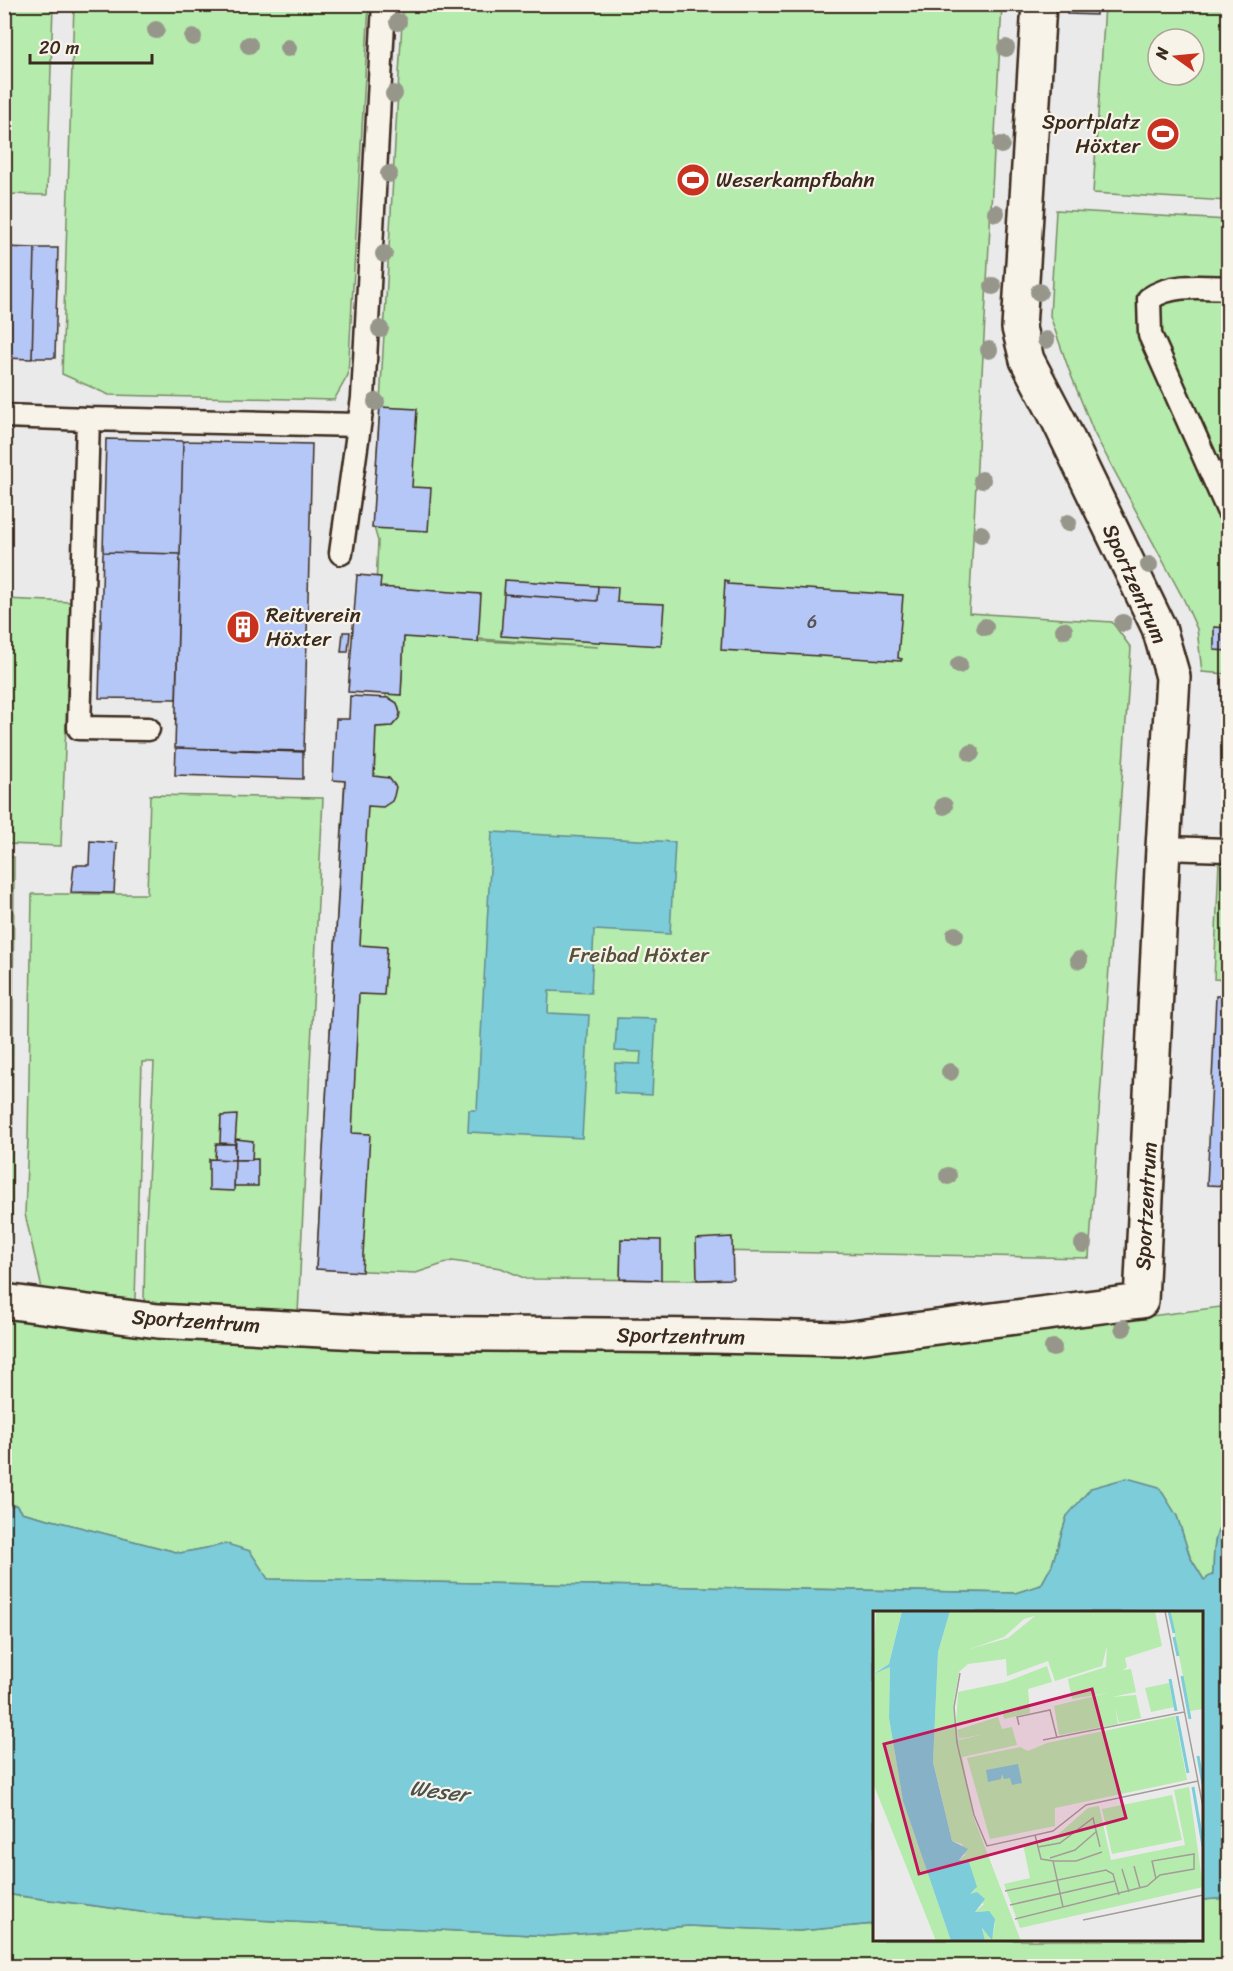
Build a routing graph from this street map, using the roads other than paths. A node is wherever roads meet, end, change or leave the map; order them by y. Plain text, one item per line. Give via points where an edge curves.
1 (384, 4) edge
2 (1039, 4) edge
3 (1228, 288) edge
4 (4, 416) edge
5 (88, 419) junction
6 (359, 425) junction
7 (1228, 510) edge
8 (341, 553) dead end
9 (148, 729) dead end
10 (1163, 848) junction
11 (1228, 850) edge
12 (4, 1301) edge

1 - 6 lane
2 - 10 street, Sportzentrum via 1019,328 1027,360 1159,628 1173,677
3 - 7 lane via 1184,287 1160,291 1149,299 1150,335
4 - 5 lane
5 - 6 lane
5 - 9 lane via 79,728
6 - 8 lane
10 - 11 lane
10 - 12 street, Sportzentrum via 1141,1301 843,1339 378,1333 158,1321

